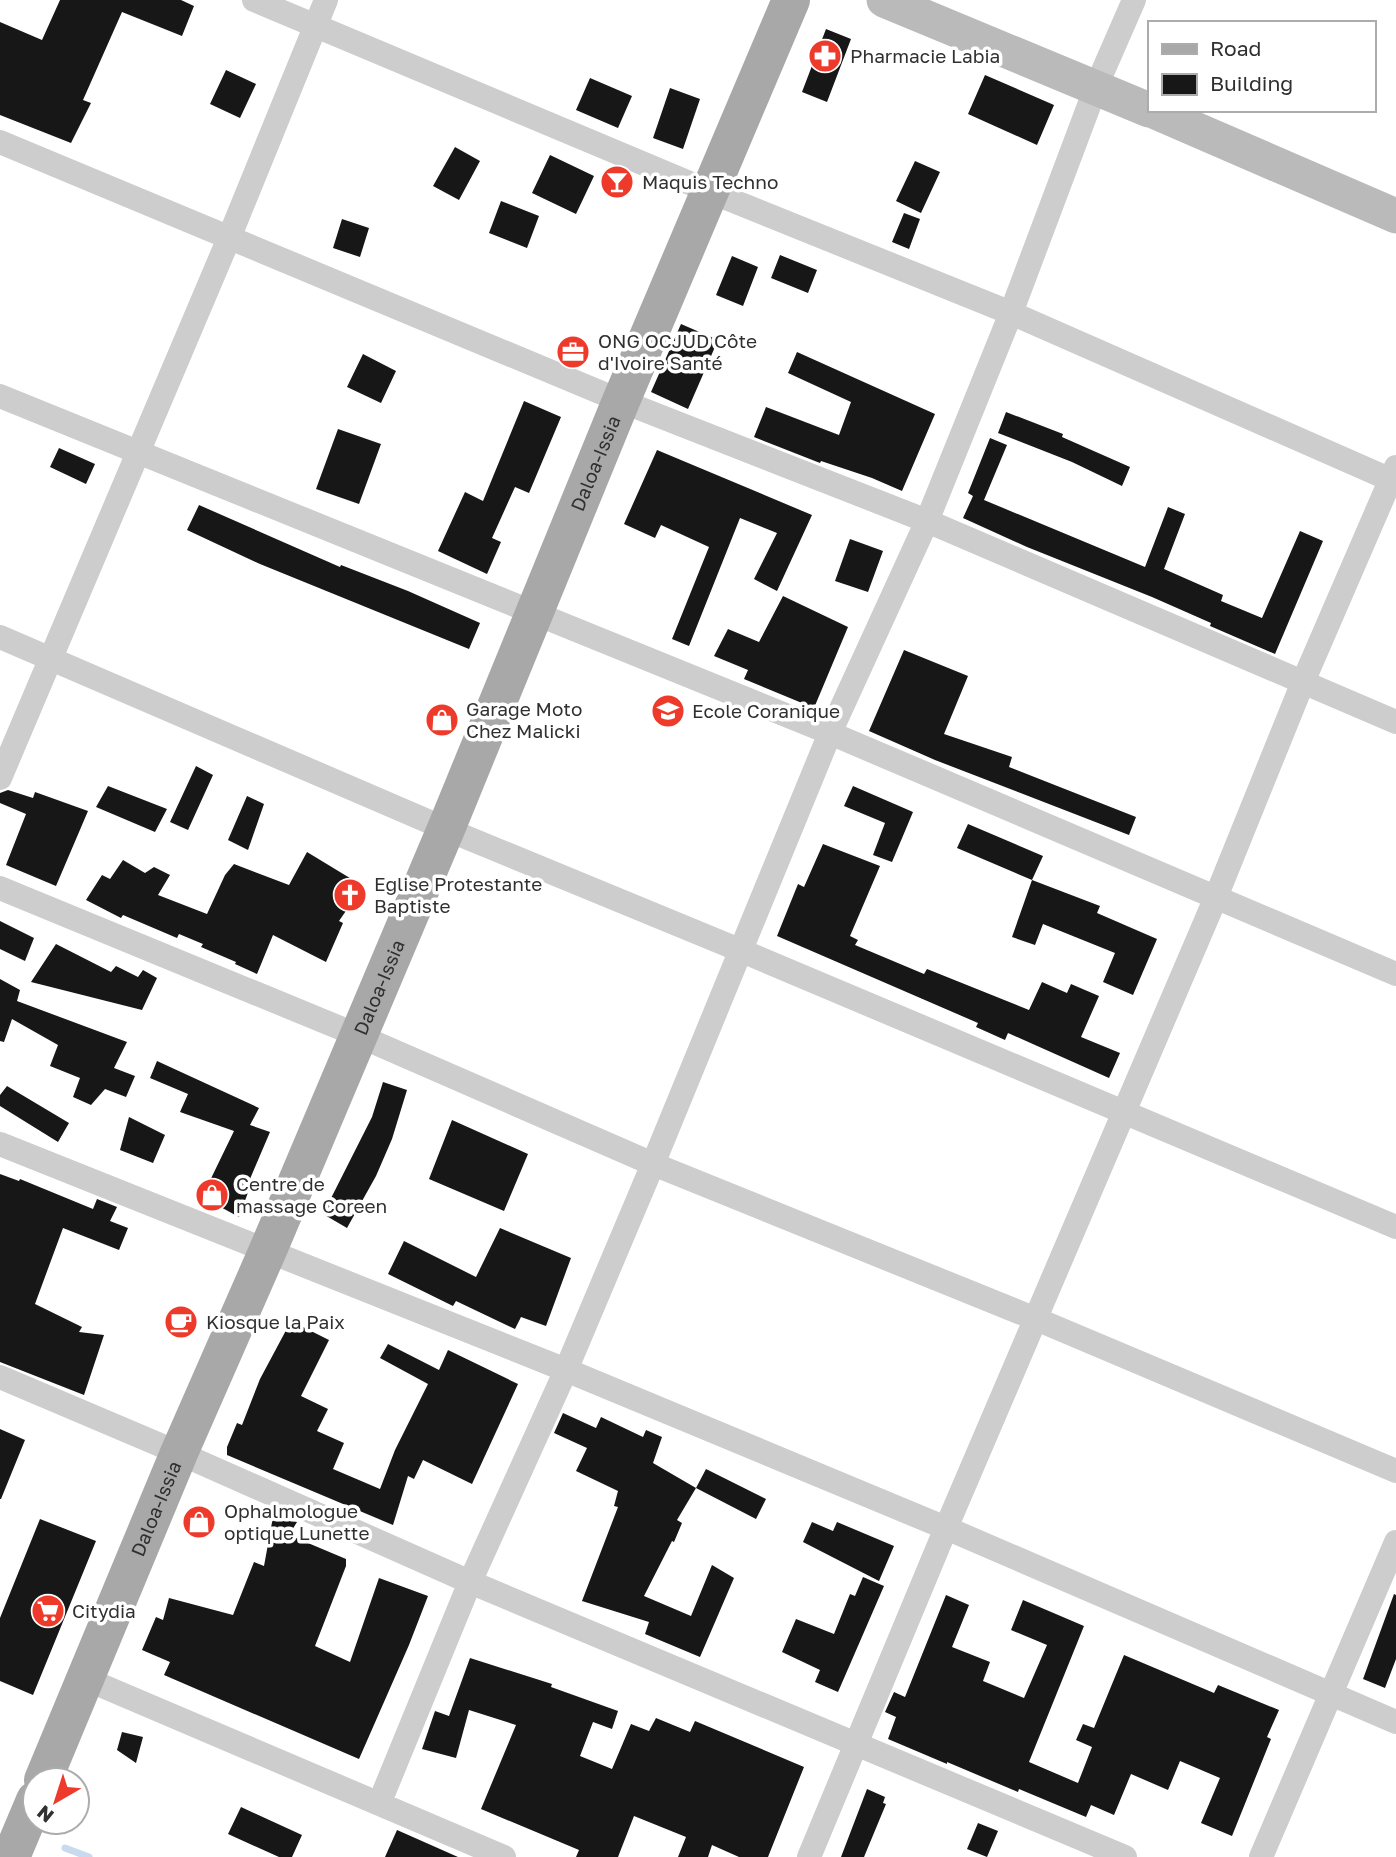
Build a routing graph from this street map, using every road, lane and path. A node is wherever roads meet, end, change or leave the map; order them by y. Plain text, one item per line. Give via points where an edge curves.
1 (254, 0) edge
2 (326, 0) edge
3 (791, 0) edge
4 (884, 0) edge
5 (1134, 0) edge
6 (315, 26) junction
7 (1096, 87) junction
8 (1148, 109) edge
9 (1155, 112) edge
10 (0, 142) edge
11 (711, 191) junction
12 (1396, 216) edge
13 (229, 238) junction
14 (1011, 313) junction
15 (0, 396) edge
16 (621, 401) junction
17 (138, 452) junction
18 (1394, 476) edge
19 (927, 521) junction
20 (535, 613) junction
21 (0, 637) edge
22 (50, 658) junction
23 (1303, 682) junction
24 (1396, 722) edge
25 (830, 733) junction
26 (0, 778) edge
27 (446, 829) junction
28 (0, 888) edge
29 (1216, 897) junction
30 (743, 951) junction
31 (1396, 974) edge
32 (357, 1035) junction
33 (1124, 1111) junction
34 (0, 1144) edge
35 (653, 1164) junction
36 (1396, 1227) edge
37 (268, 1250) junction
38 (1036, 1319) junction
39 (566, 1370) junction
40 (0, 1377) edge
41 (179, 1453) junction
42 (1396, 1471) edge
43 (946, 1528) junction
44 (1396, 1542) edge
45 (470, 1582) junction
46 (86, 1679) junction
47 (1331, 1693) junction
48 (1396, 1722) edge
49 (857, 1745) junction
50 (49, 1766) edge
51 (379, 1804) junction
52 (21, 1833) edge
53 (11, 1857) edge
54 (504, 1857) edge
55 (809, 1857) edge
56 (1125, 1857) edge
57 (1261, 1857) edge

1 - 6 street
2 - 6 street
3 - 11 main road, Daloa-Issia
4 - 7 street
5 - 7 street
6 - 11 street
6 - 13 street
7 - 8 street
7 - 14 street
9 - 12 street
10 - 13 street
11 - 14 street
11 - 16 main road, Daloa-Issia
13 - 16 street
13 - 17 street
14 - 18 street
14 - 19 street
15 - 17 street
16 - 19 street
16 - 20 main road, Daloa-Issia
17 - 20 street
17 - 22 street
18 - 23 street
19 - 23 street
19 - 25 street
20 - 25 street
20 - 27 main road, Daloa-Issia
21 - 22 street
22 - 26 street
22 - 27 street
23 - 24 street
23 - 29 street
25 - 29 street
25 - 30 street
27 - 30 street
27 - 32 main road, Daloa-Issia
28 - 32 street
29 - 31 street
29 - 33 street
30 - 33 street
30 - 35 street
32 - 35 street
32 - 37 main road, Daloa-Issia
33 - 36 street
33 - 38 street
34 - 37 street
35 - 38 street
35 - 39 street
37 - 39 street
37 - 41 main road, Daloa-Issia
38 - 42 street
38 - 43 street
39 - 43 street
39 - 45 street
40 - 41 street
41 - 45 street
41 - 46 main road, Daloa-Issia
43 - 47 street
43 - 49 street
44 - 47 street
45 - 49 street
45 - 51 street
46 - 50 main road, Daloa-Issia
46 - 51 street
47 - 48 street
47 - 57 street
49 - 55 street
49 - 56 street
51 - 54 street
52 - 53 main road

